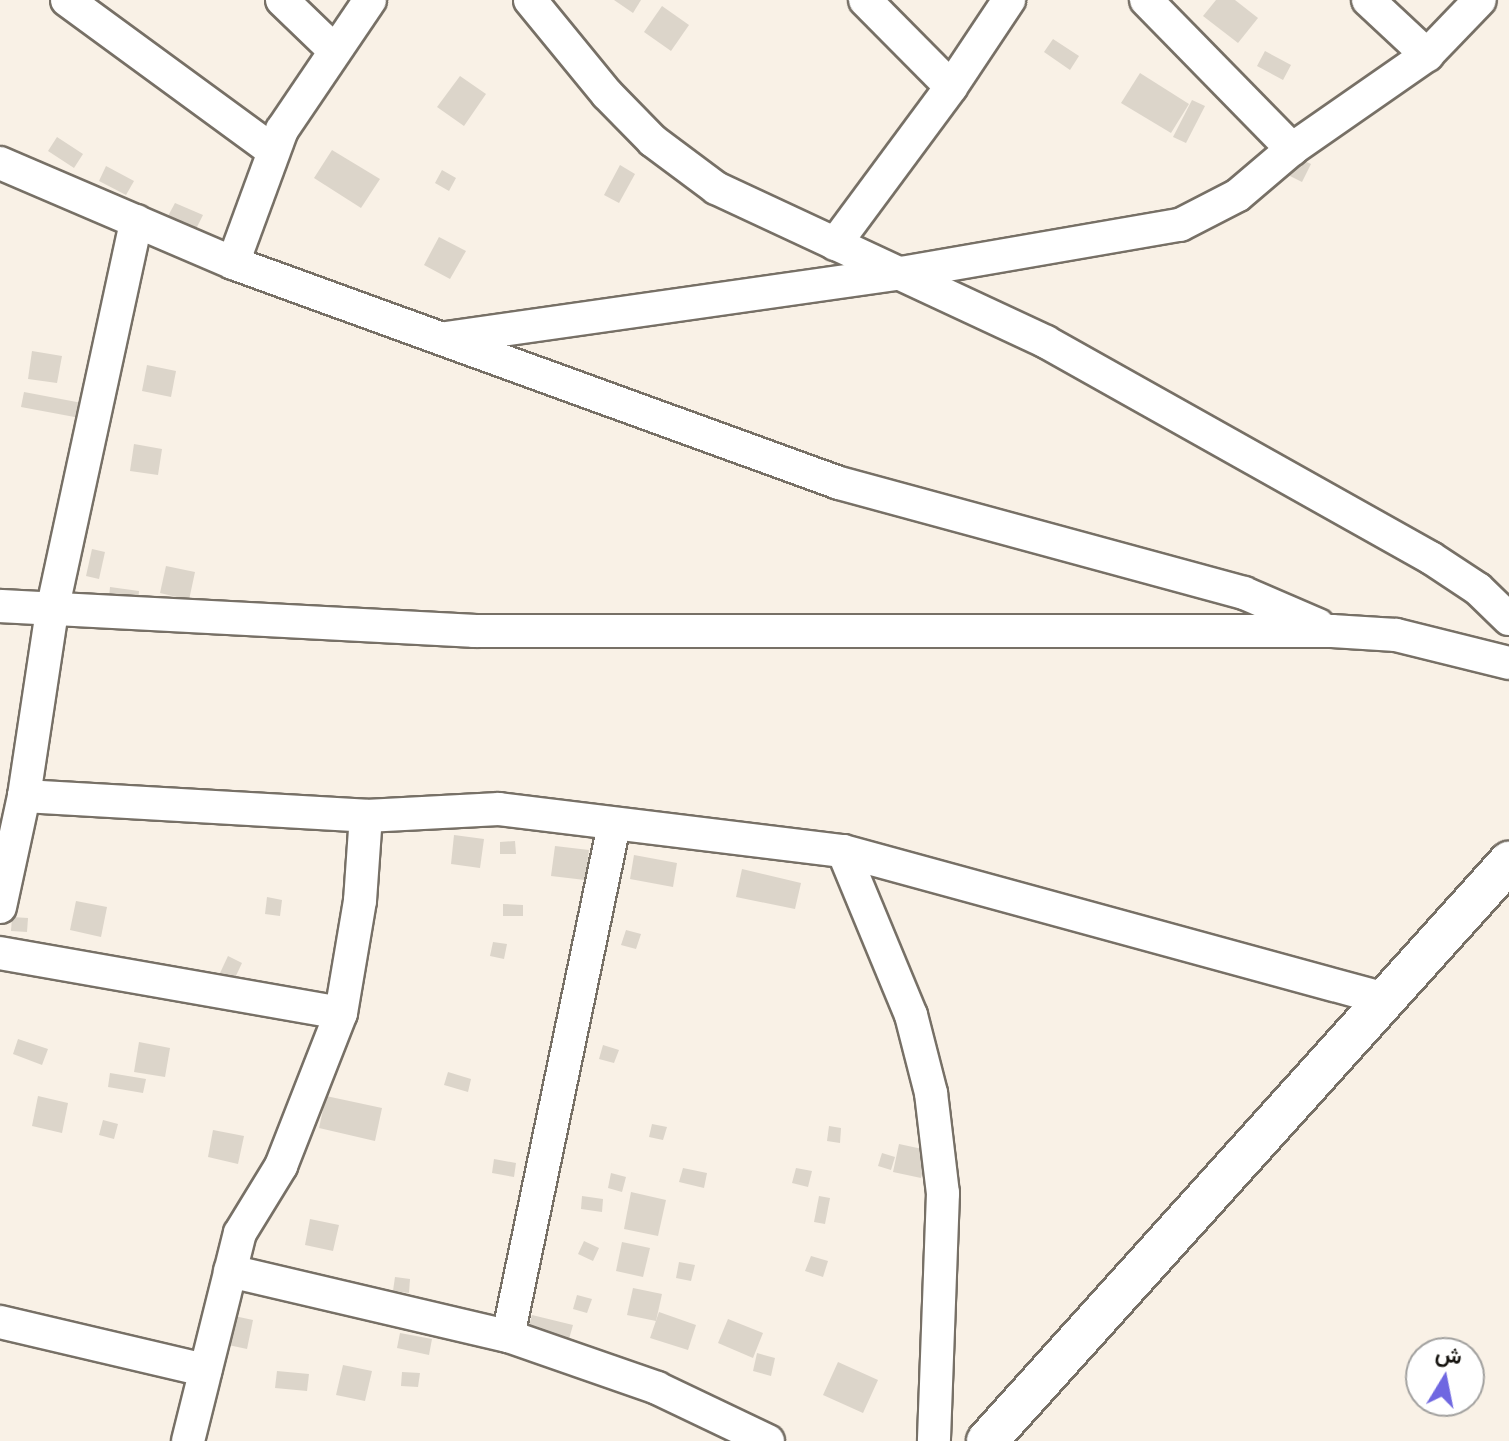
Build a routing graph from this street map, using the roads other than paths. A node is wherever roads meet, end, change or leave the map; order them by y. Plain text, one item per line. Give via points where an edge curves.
1 (67, 0) edge
2 (282, 0) edge
3 (370, 0) edge
4 (530, 0) edge
5 (865, 0) edge
6 (1009, 0) edge
7 (1146, 0) edge
8 (1368, 0) edge
9 (1480, 0) edge
10 (333, 49) junction
11 (1427, 55) junction
12 (951, 87) junction
13 (1292, 149) junction
14 (272, 150) junction
15 (0, 163) edge
16 (136, 221) junction
17 (835, 244) junction
18 (233, 263) junction
19 (901, 273) junction
20 (442, 339) junction
21 (0, 606) edge
22 (52, 611) junction
23 (1509, 619) edge
24 (1332, 631) junction
25 (1509, 663) edge
26 (15, 754) edge
27 (24, 796) junction
28 (366, 816) junction
29 (614, 825) junction
30 (843, 851) junction
31 (1509, 862) edge
32 (0, 907) edge
33 (0, 953) edge
34 (1385, 999) junction
35 (341, 1013) junction
36 (230, 1271) junction
37 (0, 1322) edge
38 (508, 1336) junction
39 (205, 1370) junction
40 (188, 1441) edge
41 (766, 1441) edge
42 (934, 1441) edge
43 (987, 1441) edge

1 - 14 street
2 - 10 street
3 - 10 street
4 - 17 street via 653,141 716,188
5 - 12 street
6 - 12 street
7 - 13 street
8 - 11 street
9 - 11 street
10 - 14 street
11 - 13 street
12 - 17 street
13 - 19 street via 1238,195 1180,225
14 - 18 street
15 - 16 street
16 - 18 street
16 - 22 street
17 - 19 street
18 - 20 street
19 - 20 street
19 - 23 street via 1046,342 1431,558 1478,589
20 - 24 street via 839,483 1244,593
21 - 22 street
22 - 24 street via 474,631
22 - 26 street
24 - 25 street via 1396,635
26 - 27 street
27 - 28 street
27 - 32 street
28 - 29 street via 499,809
28 - 35 street via 360,901
29 - 30 street
29 - 38 street
30 - 34 street
30 - 42 street via 911,1015 931,1093 943,1193
31 - 34 main road
33 - 35 street
34 - 43 main road
35 - 36 street via 281,1166 240,1233
36 - 38 street
36 - 39 street
37 - 39 street
38 - 41 street via 657,1388
39 - 40 street

